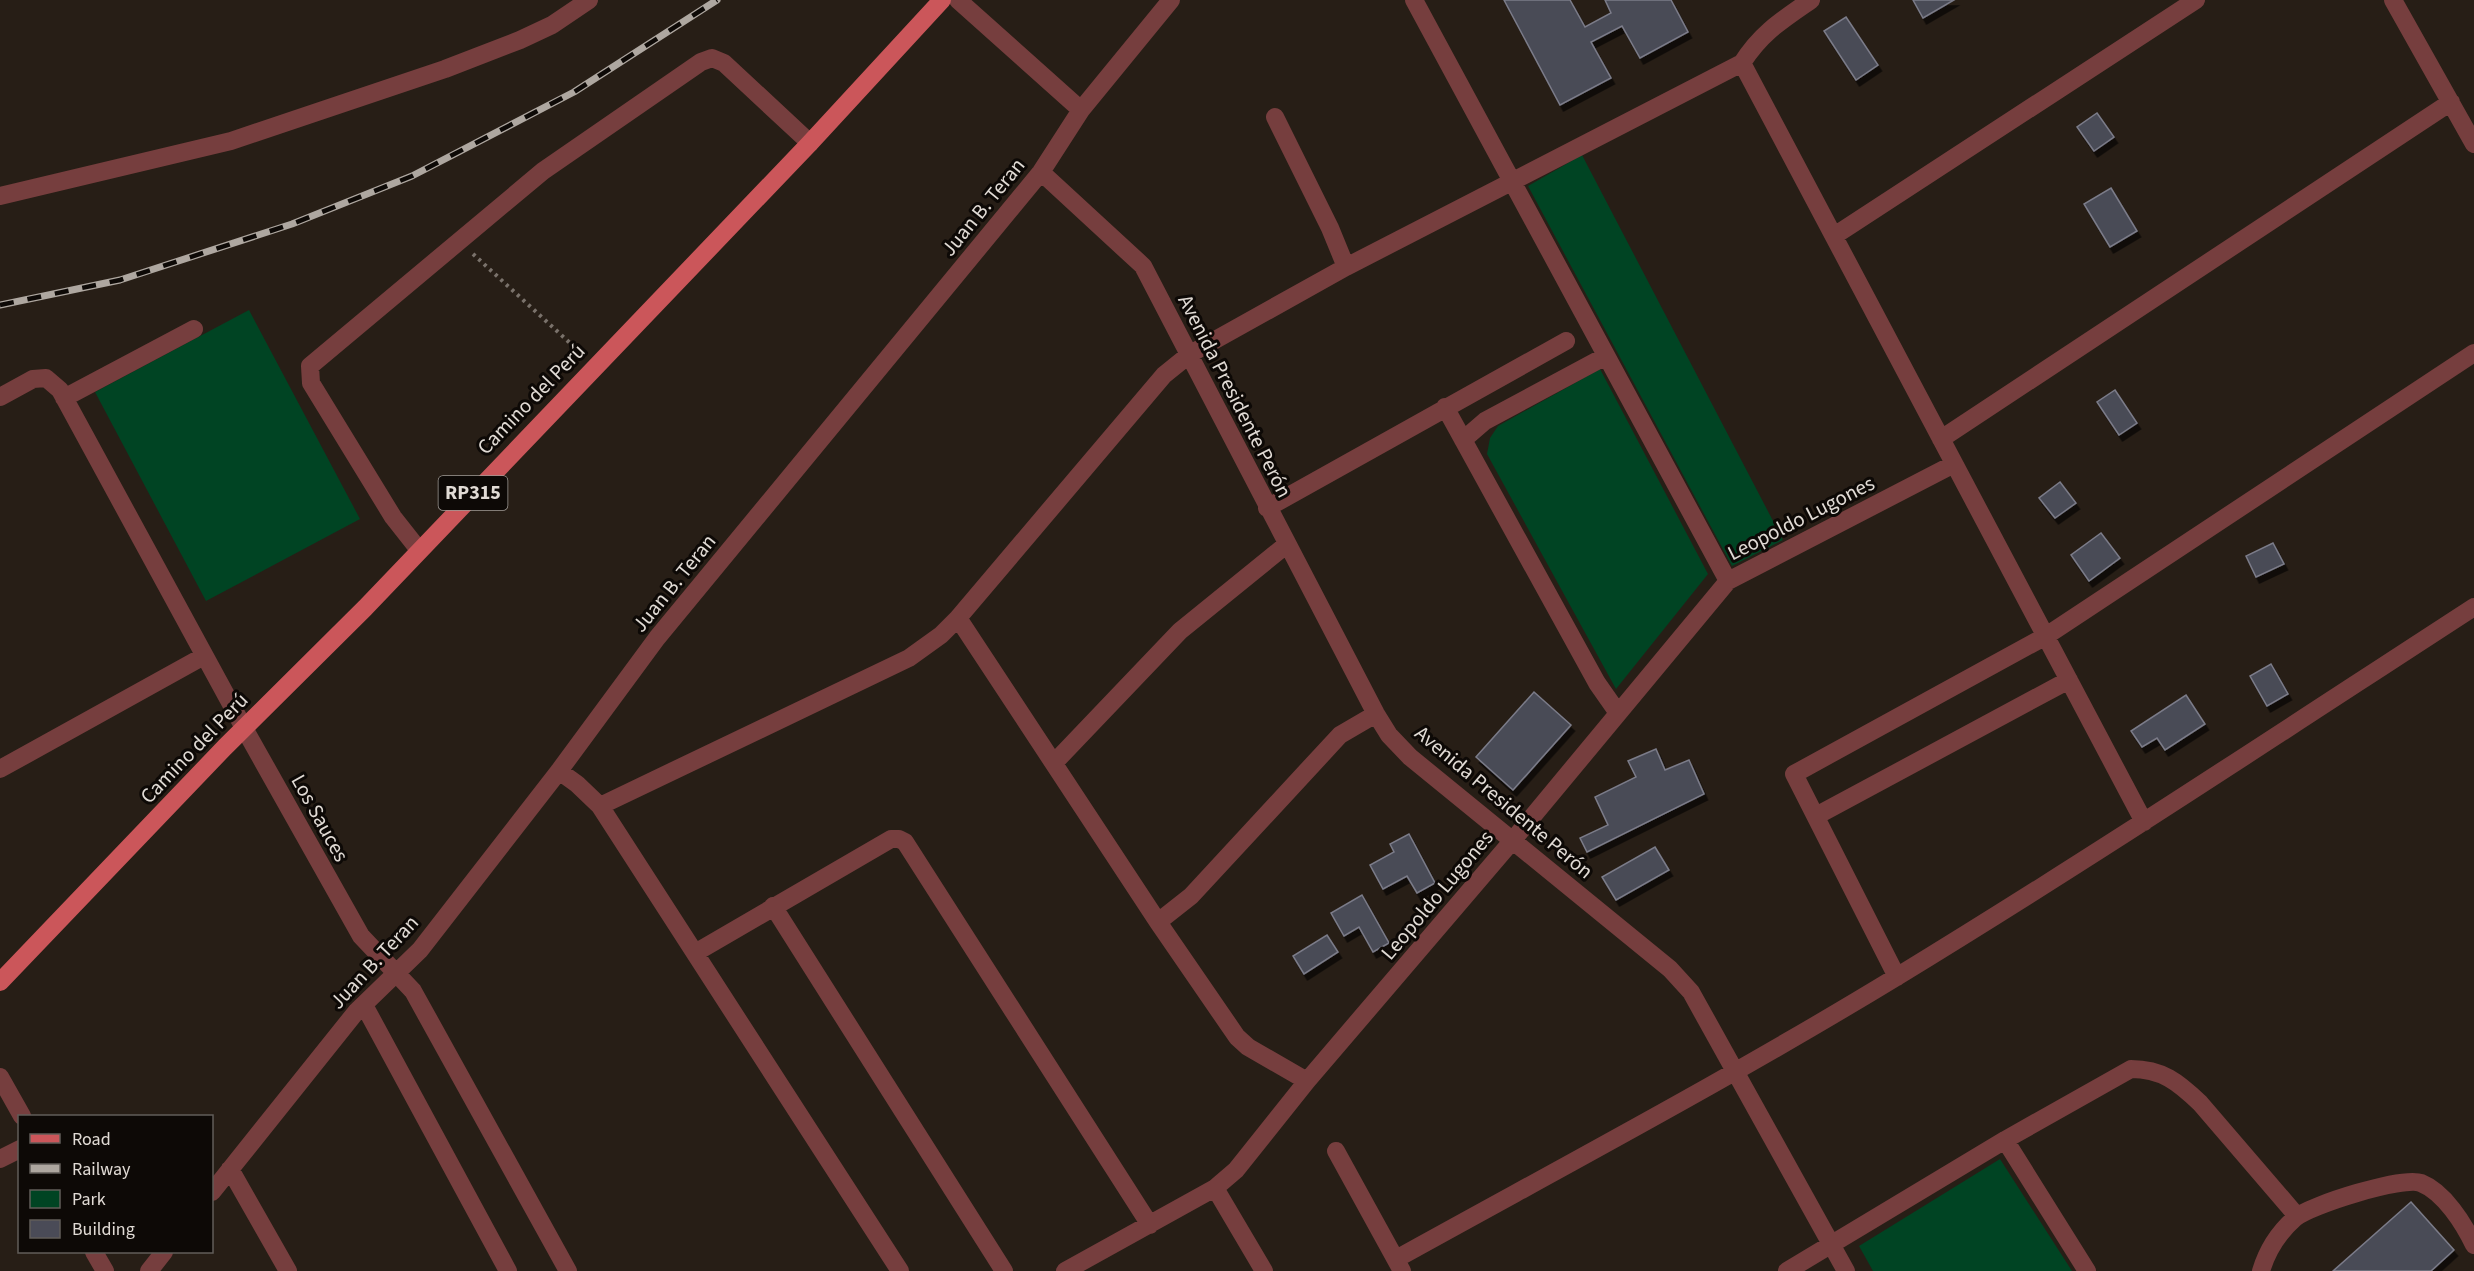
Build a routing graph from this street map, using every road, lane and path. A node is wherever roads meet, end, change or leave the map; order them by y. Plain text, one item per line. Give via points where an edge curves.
1 (589, 0) edge
2 (942, 0) edge
3 (958, 0) edge
4 (1171, 0) edge
5 (1414, 0) edge
6 (1811, 0) edge
7 (2196, 0) edge
8 (2393, 0) edge
9 (1742, 63) junction
10 (2451, 102) junction
11 (1081, 110) junction
12 (1275, 117) dead end
13 (810, 143) junction
14 (2474, 144) edge
15 (1041, 172) junction
16 (1513, 180) junction
17 (0, 196) edge
18 (1834, 236) junction
19 (459, 241) junction
20 (1346, 267) junction
21 (194, 329) dead end
22 (1566, 340) dead end
23 (2474, 353) edge
24 (1190, 354) junction
25 (1606, 356) junction
26 (594, 366) junction
27 (0, 397) edge
28 (64, 398) junction
29 (1445, 407) junction
30 (1941, 439) junction
31 (1463, 440) junction
32 (1954, 464) junction
33 (1267, 508) junction
34 (1286, 545) junction
35 (419, 550) junction
36 (1728, 581) junction
37 (2474, 607) edge
38 (957, 618) junction
39 (2046, 636) junction
40 (204, 656) junction
41 (2069, 680) junction
42 (1618, 713) junction
43 (1376, 714) junction
44 (244, 728) junction
45 (1054, 763) junction
46 (0, 768) edge
47 (559, 771) junction
48 (600, 806) junction
49 (1816, 816) junction
50 (2144, 822) junction
51 (1513, 840) junction
52 (773, 906) junction
53 (1158, 922) junction
54 (695, 953) junction
55 (397, 972) junction
56 (1897, 976) junction
57 (0, 982) edge
58 (364, 1005) junction
59 (1735, 1071) junction
60 (0, 1077) edge
61 (1307, 1081) junction
62 (21, 1115) edge
63 (2005, 1140) junction
64 (18, 1150) edge
65 (1336, 1151) dead end
66 (0, 1159) edge
67 (230, 1169) junction
68 (1215, 1188) junction
69 (213, 1191) edge
70 (2297, 1216) junction
71 (1150, 1225) junction
72 (1831, 1245) junction
73 (2474, 1245) edge
74 (95, 1253) edge
75 (162, 1253) edge
76 (1094, 1264) edge
77 (1399, 1265) edge
78 (105, 1271) edge
79 (148, 1271) edge
80 (288, 1271) edge
81 (508, 1271) edge
82 (568, 1271) edge
83 (900, 1271) edge
84 (1004, 1271) edge
85 (1065, 1271) edge
86 (1264, 1271) edge
87 (1787, 1271) edge
88 (1846, 1271) edge
89 (2087, 1271) edge
90 (2261, 1271) edge

1 - 17 street via 552,25 520,40 231,141
2 - 13 main road, Camino del Perú / RP315
3 - 11 street
4 - 11 street, Juan B. Teran
5 - 16 street
6 - 9 street via 1769,29
7 - 18 street
8 - 10 street
9 - 16 street
9 - 18 street
10 - 14 street
10 - 30 street
11 - 15 street, Juan B. Teran
12 - 20 street
13 - 19 street via 724,63 712,58 543,171
13 - 26 main road, Camino del Perú / RP315
15 - 24 street, Avenida Presidente Perón via 1143,266
15 - 47 street, Juan B. Teran via 657,639
16 - 20 street
16 - 25 street
18 - 30 street
19 - 26 path
19 - 35 street via 310,366 311,383 393,517
20 - 24 street
21 - 28 street
22 - 29 street
23 - 39 street
24 - 33 street, Avenida Presidente Perón
24 - 38 street via 1164,375
25 - 31 street via 1485,421
25 - 36 street
26 - 35 main road, Camino del Perú / RP315
27 - 28 street, Los Sauces via 33,379 46,378
28 - 40 street, Los Sauces
29 - 31 street
29 - 33 street
30 - 32 street
31 - 42 street
32 - 36 street, Leopoldo Lugones
32 - 39 street
33 - 34 street, Avenida Presidente Perón
34 - 43 street, Avenida Presidente Perón
34 - 45 street via 1180,631
35 - 44 main road, Camino del Perú / RP315
36 - 42 street, Leopoldo Lugones
37 - 50 street
38 - 45 street
38 - 48 street via 941,635 891,668
39 - 41 street
39 - 49 street via 1794,774
40 - 44 street, Los Sauces
40 - 46 street
41 - 49 street
41 - 50 street
42 - 51 street, Leopoldo Lugones
43 - 51 street, Avenida Presidente Perón via 1410,757
43 - 53 street via 1340,735 1191,896
44 - 55 street, Los Sauces via 361,936
44 - 57 main road, Camino del Perú / RP315
45 - 53 street
47 - 48 street
47 - 55 street, Juan B. Teran via 420,950
48 - 54 street
49 - 56 street
50 - 56 street
51 - 59 street, Avenida Presidente Perón via 1670,969 1691,992
51 - 61 street, Leopoldo Lugones
52 - 54 street
52 - 71 street via 891,839 905,842
52 - 84 street
53 - 61 street via 1237,1037
54 - 83 street
55 - 58 street, Juan B. Teran
55 - 82 street, Los Sauces via 427,1014
56 - 59 street
58 - 67 street, Juan B. Teran
58 - 81 street
59 - 72 street, Avenida Presidente Perón
59 - 77 street
60 - 62 street
61 - 68 street, Leopoldo Lugones via 1236,1170
63 - 70 street via 2110,1079 2131,1069 2149,1069 2162,1074 2200,1103
63 - 72 street
63 - 89 street
64 - 66 street
65 - 77 street
67 - 69 street, Juan B. Teran
67 - 80 street
68 - 71 street, Leopoldo Lugones
68 - 86 street
70 - 73 street via 2400,1182 2421,1183 2455,1212
70 - 90 street via 2270,1248
71 - 76 street, Leopoldo Lugones
72 - 87 street
72 - 88 street, Avenida Presidente Perón
74 - 78 street
75 - 79 street
76 - 85 street, Leopoldo Lugones

